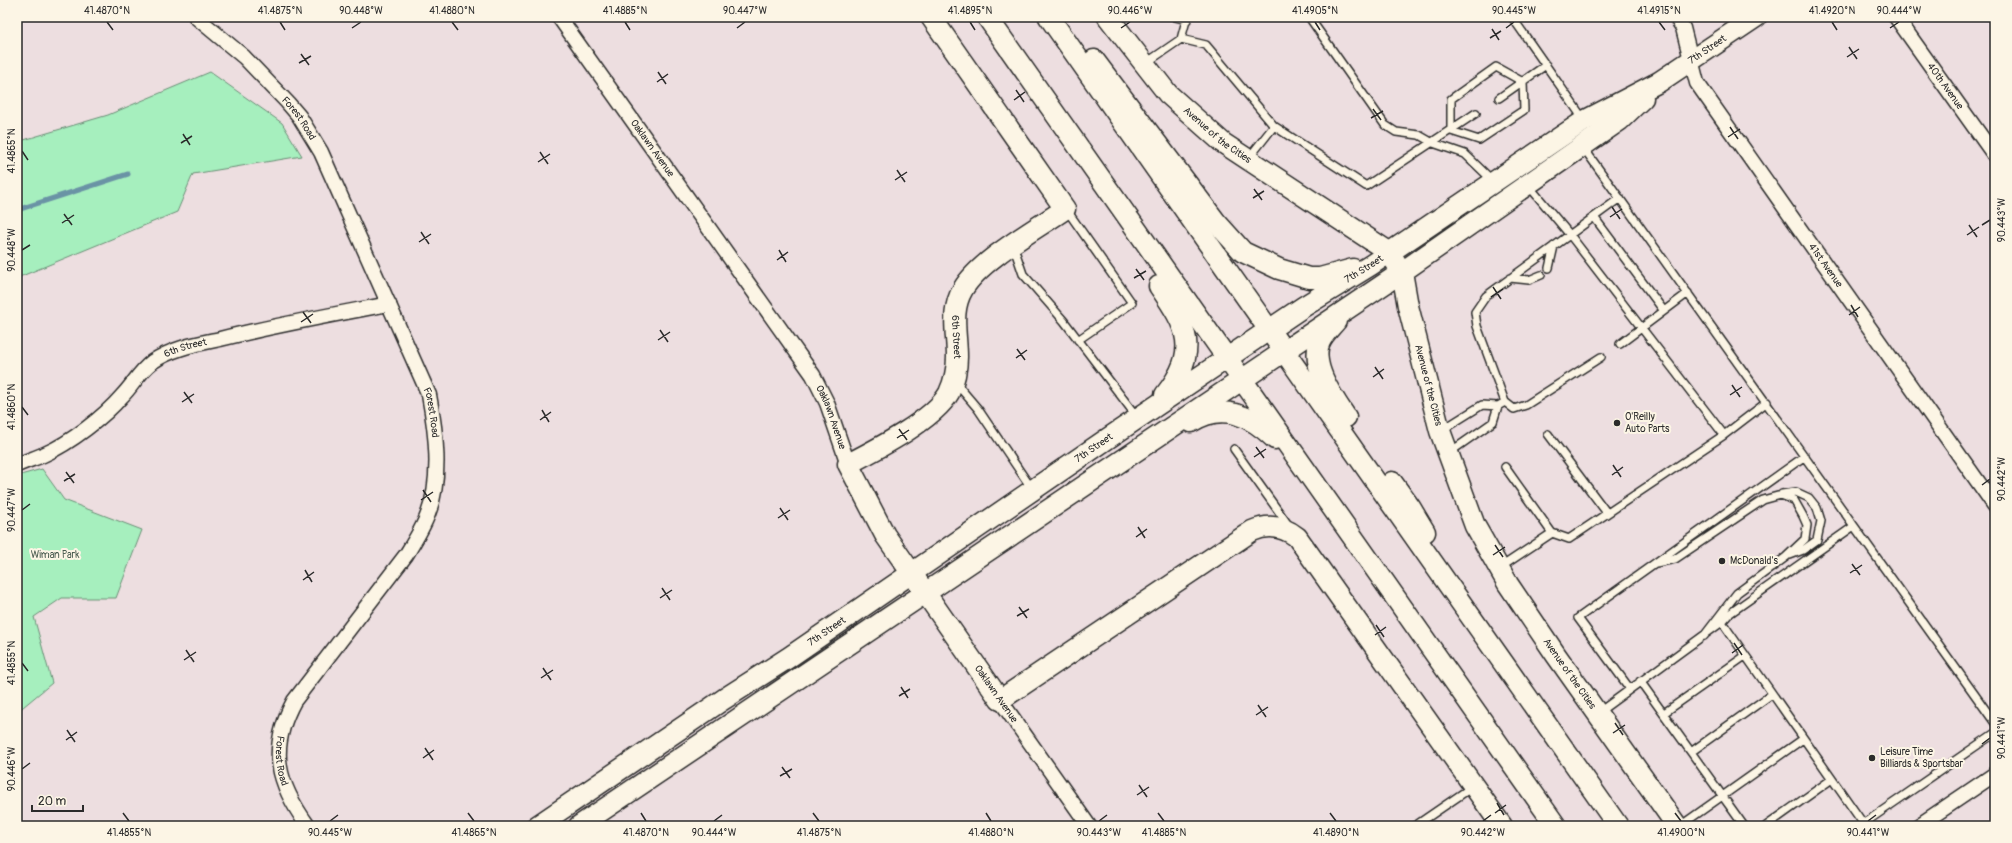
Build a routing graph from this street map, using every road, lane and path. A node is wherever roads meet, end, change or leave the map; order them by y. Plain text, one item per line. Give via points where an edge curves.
1 (196, 17) edge
2 (559, 17) edge
3 (931, 17) edge
4 (987, 17) edge
5 (1049, 17) edge
6 (1057, 17) edge
7 (1108, 17) edge
8 (1175, 17) edge
9 (1309, 17) edge
10 (1512, 17) edge
11 (1676, 17) edge
12 (1756, 17) edge
13 (1896, 17) edge
14 (1187, 18) edge
15 (1181, 39) junction
16 (1691, 60) junction
17 (1144, 65) junction
18 (1546, 65) junction
19 (1523, 82) junction
20 (1659, 82) junction
21 (1499, 98) dead end
22 (1045, 100) junction
23 (1476, 113) dead end
24 (1584, 121) junction
25 (1274, 126) junction
26 (1451, 131) junction
27 (1433, 143) junction
28 (1583, 146) junction
29 (1995, 156) edge
30 (1247, 160) junction
31 (1494, 182) junction
32 (1527, 185) junction
33 (1620, 198) junction
34 (1066, 209) junction
35 (1594, 217) junction
36 (1570, 235) junction
37 (1013, 244) junction
38 (1554, 246) junction
39 (1389, 252) junction
40 (1371, 265) junction
41 (1549, 268) dead end
42 (1402, 272) junction
43 (1541, 275) dead end
44 (1510, 278) junction
45 (1688, 293) junction
46 (389, 304) junction
47 (1347, 308) junction
48 (1664, 312) junction
49 (1641, 328) junction
50 (1268, 331) junction
51 (1078, 340) junction
52 (1620, 344) dead end
53 (1283, 352) junction
54 (1601, 357) dead end
55 (1226, 358) junction
56 (1241, 379) junction
57 (953, 381) junction
58 (1767, 402) junction
59 (1501, 404) junction
60 (1156, 407) junction
61 (1138, 418) junction
62 (1440, 431) junction
63 (1548, 434) dead end
64 (1724, 434) junction
65 (1234, 449) dead end
66 (1133, 453) junction
67 (1447, 454) junction
68 (1805, 456) junction
69 (1300, 463) junction
70 (17, 464) edge
71 (848, 464) junction
72 (1505, 467) dead end
73 (1032, 490) junction
74 (1781, 495) junction
75 (1995, 506) edge
76 (1607, 513) junction
77 (1854, 526) junction
78 (1552, 533) junction
79 (1297, 537) junction
80 (1786, 557) junction
81 (1652, 564) junction
82 (1499, 569) junction
83 (911, 573) junction
84 (926, 593) junction
85 (1722, 622) junction
86 (1478, 628) junction
87 (1704, 636) junction
88 (1745, 656) junction
89 (1640, 682) junction
90 (1630, 689) junction
91 (1772, 694) junction
92 (1000, 700) junction
93 (1597, 713) junction
94 (1664, 713) junction
95 (1995, 723) edge
96 (1995, 732) edge
97 (1804, 739) junction
98 (1691, 752) junction
99 (1995, 774) edge
100 (1832, 779) junction
101 (1474, 785) junction
102 (1723, 796) junction
103 (1863, 825) edge
104 (308, 826) edge
105 (537, 826) edge
106 (579, 826) edge
107 (1089, 826) edge
108 (1415, 826) edge
109 (1502, 826) edge
110 (1556, 826) edge
111 (1618, 826) edge
112 (1678, 826) edge
113 (1744, 826) edge
114 (1766, 826) edge
115 (1918, 826) edge

1 - 46 street, Forest Road via 244,57 299,116 321,152
2 - 71 street, Oaklawn Avenue via 812,375 827,403
3 - 34 main road
4 - 22 main road
5 - 50 main road
6 - 40 main road via 1106,75 1216,222 1243,252 1279,269 1309,278 1320,278
7 - 17 main road, Avenue of the Cities
8 - 14 lane
9 - 27 lane via 1385,125 1396,132 1419,136
10 - 18 lane
11 - 16 street, 41st Avenue via 1683,28
12 - 16 main road, 7th Street
13 - 29 street, 40th Avenue
14 - 15 lane
15 - 17 lane
15 - 25 lane via 1206,45
16 - 20 main road, 7th Street
16 - 75 street, 41st Avenue via 1699,86
17 - 30 main road, Avenue of the Cities via 1187,113 1223,144
18 - 19 lane
18 - 24 lane
19 - 21 lane
19 - 26 lane via 1524,110 1479,140
19 - 26 lane via 1496,67 1451,99
20 - 24 main road, 7th Street
20 - 28 main road, 7th Street via 1620,120
22 - 55 main road
22 - 60 main road via 1106,210 1181,321 1186,344 1183,369
23 - 26 lane
24 - 31 main road, 7th Street
25 - 27 lane via 1366,186
25 - 30 lane
26 - 27 lane
27 - 31 lane via 1465,154
28 - 32 main road, 7th Street
28 - 33 lane
30 - 39 main road, Avenue of the Cities
31 - 39 main road, 7th Street
32 - 36 lane
32 - 42 main road, 7th Street
33 - 35 lane
33 - 45 lane
34 - 37 main road, 6th Street
34 - 51 lane via 1132,303
35 - 36 lane
35 - 48 lane
36 - 38 lane
36 - 49 lane
37 - 51 lane via 1023,274
37 - 57 main road, 6th Street via 977,270 957,303 954,318 957,356
38 - 41 lane
38 - 44 lane
39 - 40 main road, 7th Street
39 - 42 main road, Avenue of the Cities
40 - 50 main road, 7th Street
42 - 47 main road, 7th Street
42 - 62 main road, Avenue of the Cities via 1411,322
43 - 44 lane via 1529,280
44 - 59 lane via 1486,296 1475,312
45 - 48 lane
45 - 58 lane
46 - 70 street, 6th Street via 271,326 184,347 167,354 152,362 122,396 95,421 65,443 46,454
46 - 104 street, Forest Road via 429,395 436,441 433,491 428,513 406,555 294,701 286,716 278,750 279,766 289,796
47 - 53 main road, 7th Street
47 - 86 main road via 1321,338 1320,366 1328,391 1410,507
48 - 49 lane
49 - 52 lane
49 - 64 lane
50 - 53 main road
50 - 55 main road, 7th Street
51 - 61 lane
53 - 56 main road, 7th Street
53 - 86 main road
54 - 59 lane via 1526,405 1514,409
55 - 56 main road
55 - 60 main road, 7th Street
56 - 66 main road, 7th Street
56 - 69 main road
57 - 71 main road, 6th Street via 941,403 913,426
57 - 73 lane via 978,409
58 - 64 lane
58 - 68 lane
59 - 62 lane via 1482,405
59 - 67 lane via 1493,422
60 - 61 main road, 7th Street
61 - 73 main road, 7th Street
62 - 67 main road, Avenue of the Cities
63 - 76 lane
64 - 76 lane
65 - 79 lane
66 - 69 main road via 1198,417 1222,412 1236,413 1264,429
66 - 84 main road, 7th Street
67 - 82 main road, Avenue of the Cities via 1475,526
68 - 77 lane
68 - 81 lane
69 - 110 main road
71 - 83 main road, Oaklawn Avenue via 885,535
72 - 78 lane
73 - 83 main road, 7th Street
74 - 80 lane via 1794,500 1807,525 1805,539
74 - 80 lane via 1796,492 1809,498 1817,508 1821,520 1817,540 1803,550
74 - 81 lane via 1763,500 1675,559
76 - 78 lane via 1569,539
77 - 85 lane via 1729,614
77 - 95 lane
78 - 82 lane
79 - 92 main road via 1278,527 1252,531
79 - 101 main road
80 - 87 lane via 1737,594
81 - 90 lane via 1578,618
82 - 93 main road, Avenue of the Cities
83 - 84 main road, Oaklawn Avenue
83 - 105 main road, 7th Street
84 - 92 main road, Oaklawn Avenue
84 - 106 main road, 7th Street
85 - 87 lane
85 - 88 lane
86 - 111 main road
87 - 89 lane
88 - 91 lane
88 - 94 lane
89 - 90 lane
89 - 94 lane
90 - 93 lane
91 - 97 lane
91 - 98 lane
92 - 107 street, Oaklawn Avenue
93 - 112 main road, Avenue of the Cities
94 - 98 lane
96 - 103 lane
97 - 100 lane
97 - 102 lane
98 - 102 lane
99 - 115 street
100 - 103 lane
100 - 114 lane
101 - 108 lane
101 - 109 main road
102 - 112 lane
102 - 113 lane

